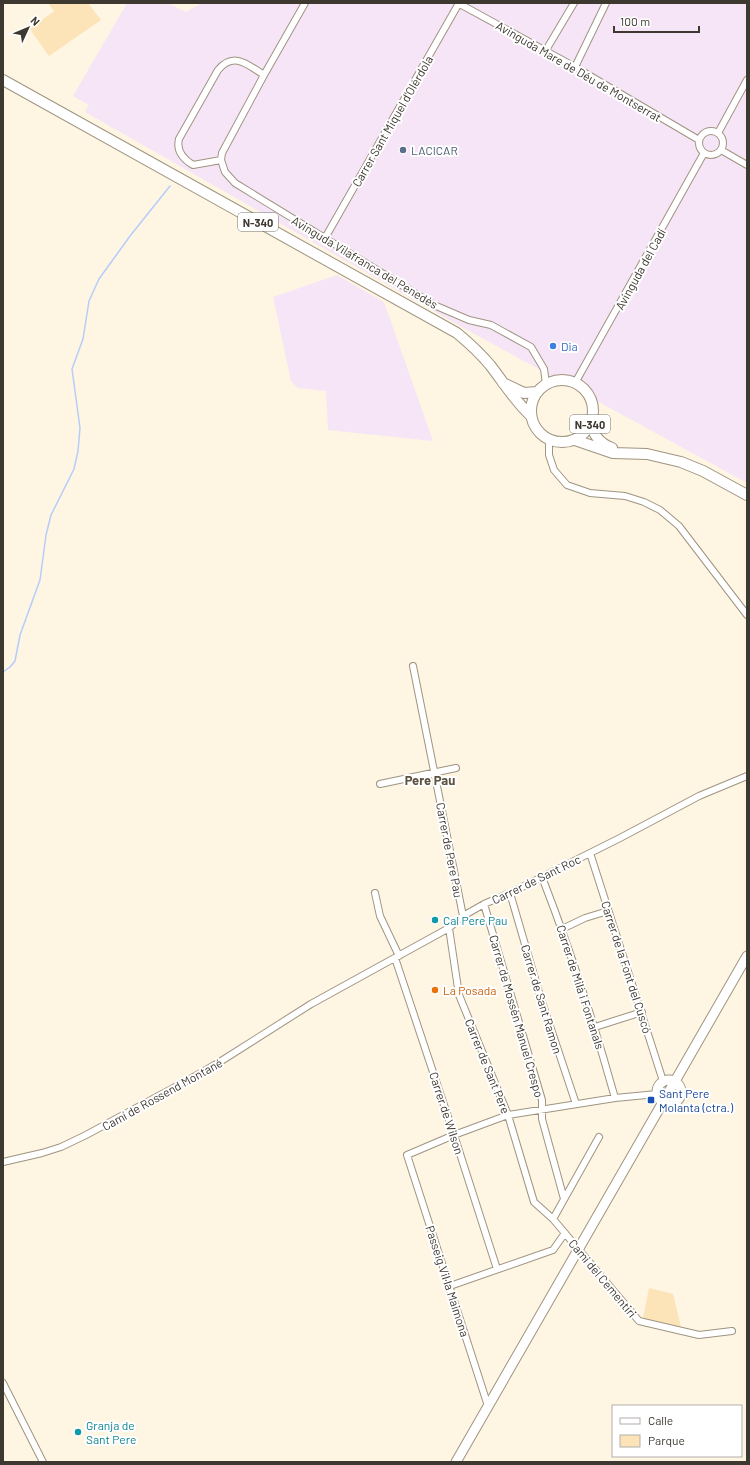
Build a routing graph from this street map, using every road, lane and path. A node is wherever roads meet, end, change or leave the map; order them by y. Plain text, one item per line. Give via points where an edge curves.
1 (305, 3) edge
2 (459, 3) edge
3 (574, 3) edge
4 (606, 3) edge
5 (546, 50) junction
6 (575, 67) junction
7 (264, 75) junction
8 (3, 80) edge
9 (747, 80) edge
10 (718, 133) junction
11 (699, 140) junction
12 (721, 150) junction
13 (704, 153) junction
14 (221, 160) junction
15 (747, 165) edge
16 (325, 238) junction
17 (500, 380) junction
18 (546, 384) junction
19 (575, 384) junction
20 (537, 392) junction
21 (531, 416) junction
22 (591, 422) junction
23 (550, 440) junction
24 (575, 440) junction
25 (633, 453) junction
26 (747, 495) edge
27 (747, 615) edge
28 (413, 666) dead end
29 (456, 768) dead end
30 (435, 773) junction
31 (747, 776) edge
32 (380, 784) dead end
33 (590, 853) junction
34 (542, 877) junction
35 (375, 893) dead end
36 (510, 893) junction
37 (484, 904) junction
38 (608, 911) junction
39 (463, 916) junction
40 (449, 928) junction
41 (562, 929) junction
42 (747, 956) edge
43 (397, 957) junction
44 (311, 1004) joint
45 (642, 1012) junction
46 (595, 1027) junction
47 (663, 1081) junction
48 (675, 1081) junction
49 (657, 1094) junction
50 (615, 1098) junction
51 (663, 1103) junction
52 (576, 1104) junction
53 (542, 1110) junction
54 (508, 1115) junction
55 (454, 1135) junction
56 (599, 1137) dead end
57 (3, 1162) edge
58 (564, 1199) junction
59 (534, 1202) joint
60 (553, 1219) junction
61 (565, 1233) junction
62 (579, 1249) junction
63 (496, 1269) junction
64 (450, 1286) junction
65 (732, 1330) dead end
66 (3, 1382) edge
67 (488, 1406) junction
68 (43, 1462) edge
69 (456, 1462) edge

1 - 7 street
2 - 5 street, Avinguda Mare de Déu de Montserrat
2 - 16 street, Carrer Sant Miquel d'Olèrdola
3 - 5 street
4 - 6 street
5 - 6 street, Avinguda Mare de Déu de Montserrat
6 - 11 street, Avinguda Mare de Déu de Montserrat
7 - 14 street via 222,153
7 - 14 street via 239,61 234,60 223,65 178,139 182,155 193,164
8 - 17 main road, N-340 via 457,333 474,347
9 - 10 street
10 - 11 street via 707,132
10 - 12 street via 724,144
11 - 13 street via 700,149
12 - 13 street via 715,155
12 - 15 street
13 - 19 street, Avinguda del Cadí
14 - 16 street, Avinguda Vilafranca del Penedès via 225,172 235,183
16 - 18 street, Avinguda Vilafranca del Penedès via 434,305 469,320 491,325 531,347 544,369
17 - 20 main road, N-340 via 524,393
17 - 21 main road, N-340
18 - 19 main road via 566,380
18 - 20 main road
19 - 22 main road, N-340 via 583,389 592,404
20 - 21 main road via 532,403
21 - 23 main road, N-340 via 534,426 541,435
22 - 24 main road, N-340 via 582,436
22 - 25 main road, N-340 via 594,435 603,444
23 - 24 main road, N-340
23 - 27 street via 548,455 554,470 567,485 590,493 631,498 660,510 678,526
24 - 25 main road, N-340 via 613,453
25 - 26 main road, N-340 via 660,456 692,466
28 - 30 street, Carrer de Pere Pau
29 - 30 street
30 - 32 street
30 - 39 street, Carrer de Pere Pau
31 - 33 street, Carrer de Sant Roc via 699,796
33 - 34 street, Carrer de Sant Roc
33 - 38 street, Carrer de la Font del Cuscó
34 - 36 street, Carrer de Sant Roc
34 - 41 street, Carrer de Milà i Fontanals
35 - 43 street, Carrer de Wilson via 380,916
36 - 37 street, Carrer de Sant Roc
36 - 52 street, Carrer de Sant Ramon via 541,999
37 - 39 street, Carrer de Sant Roc
37 - 53 street, Carrer de Mossèn Manuel Crespo via 542,1100
38 - 41 street
38 - 45 street, Carrer de la Font del Cuscó
39 - 40 street, Carrer de Sant Roc
40 - 43 street, Carrer de Sant Roc
40 - 54 street, Carrer de Sant Pere via 459,995
41 - 46 street, Carrer de Milà i Fontanals
42 - 48 street
43 - 44 street, Carrer de Sant Roc
43 - 55 street, Carrer de Wilson
44 - 57 street, Camí de Rossend Montané via 218,1063 86,1135 54,1149
45 - 46 street
45 - 47 street, Carrer de la Font del Cuscó
46 - 50 street, Carrer de Milà i Fontanals
47 - 48 street
47 - 49 street via 658,1086
48 - 51 street via 681,1088 681,1096 671,1104
49 - 50 street
49 - 51 street
50 - 52 street
51 - 62 street
52 - 53 street
53 - 54 street
53 - 58 street, Carrer de Mossèn Manuel Crespo via 542,1119
54 - 55 street
54 - 59 street, Carrer de Sant Pere
55 - 63 street, Carrer de Wilson
55 - 64 street, Passeig Vil·la Maimona via 407,1155
56 - 58 street
58 - 60 street
59 - 60 street, Camí del Cementiri
60 - 61 street, Camí del Cementiri
61 - 62 street, Camí del Cementiri
61 - 63 street via 553,1250
62 - 65 street, Camí del Cementiri via 639,1321 699,1335
62 - 67 street
63 - 64 street
64 - 67 street, Passeig Vil·la Maimona
66 - 68 street
67 - 69 street

